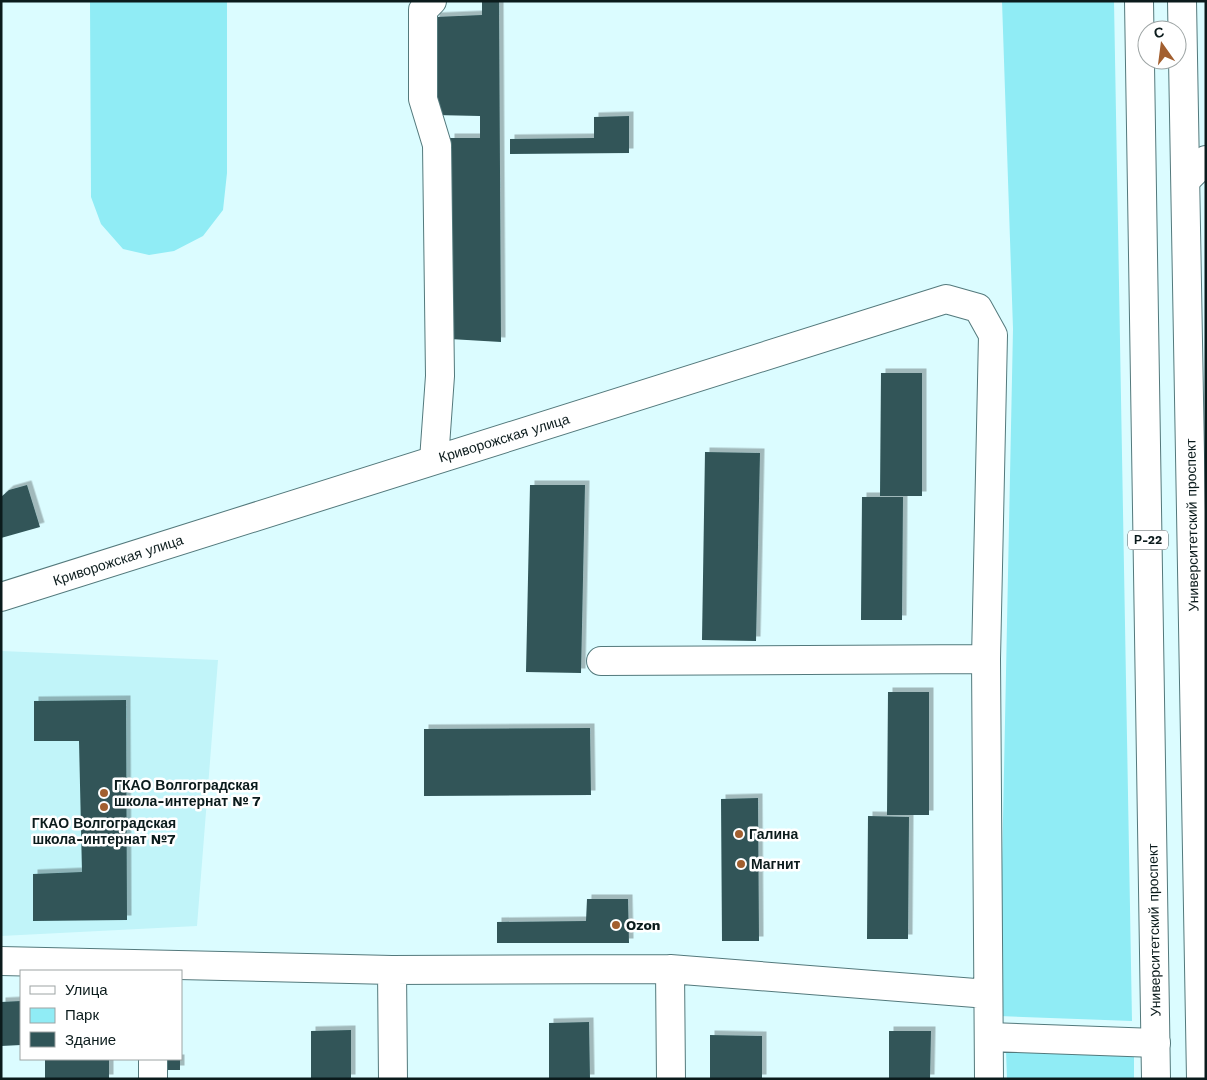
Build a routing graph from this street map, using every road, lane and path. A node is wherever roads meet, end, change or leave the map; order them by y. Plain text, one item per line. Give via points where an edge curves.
1 (432, 1) edge
2 (1139, 1) edge
3 (1182, 1) edge
4 (1206, 160) edge
5 (1186, 180) junction
6 (434, 460) junction
7 (1, 597) edge
8 (986, 658) junction
9 (600, 661) dead end
10 (1202, 898) edge
11 (1, 961) edge
12 (153, 968) edge
13 (670, 969) junction
14 (392, 970) junction
15 (988, 994) junction
16 (989, 1038) junction
17 (1156, 1043) junction
18 (153, 1060) edge
19 (153, 1079) edge
20 (393, 1079) edge
21 (671, 1079) edge
22 (989, 1079) edge
23 (1156, 1079) edge
24 (1201, 1079) edge

1 - 6 main road via 423,10 423,99 437,146 440,376
2 - 17 main road, Университетский проспект / Р-22
3 - 5 main road, Университетский проспект
4 - 5 main road
5 - 10 main road, Университетский проспект
6 - 7 main road, Криворожская улица
6 - 8 main road, Криворожская улица via 946,299 978,308 994,335
8 - 9 main road
8 - 15 main road
10 - 24 main road, Университетский проспект
11 - 12 main road
12 - 14 main road
13 - 14 main road
13 - 15 main road
13 - 21 main road
14 - 20 main road
15 - 16 main road
16 - 17 main road
16 - 22 main road
17 - 23 main road, Университетский проспект / Р-22
18 - 19 main road

